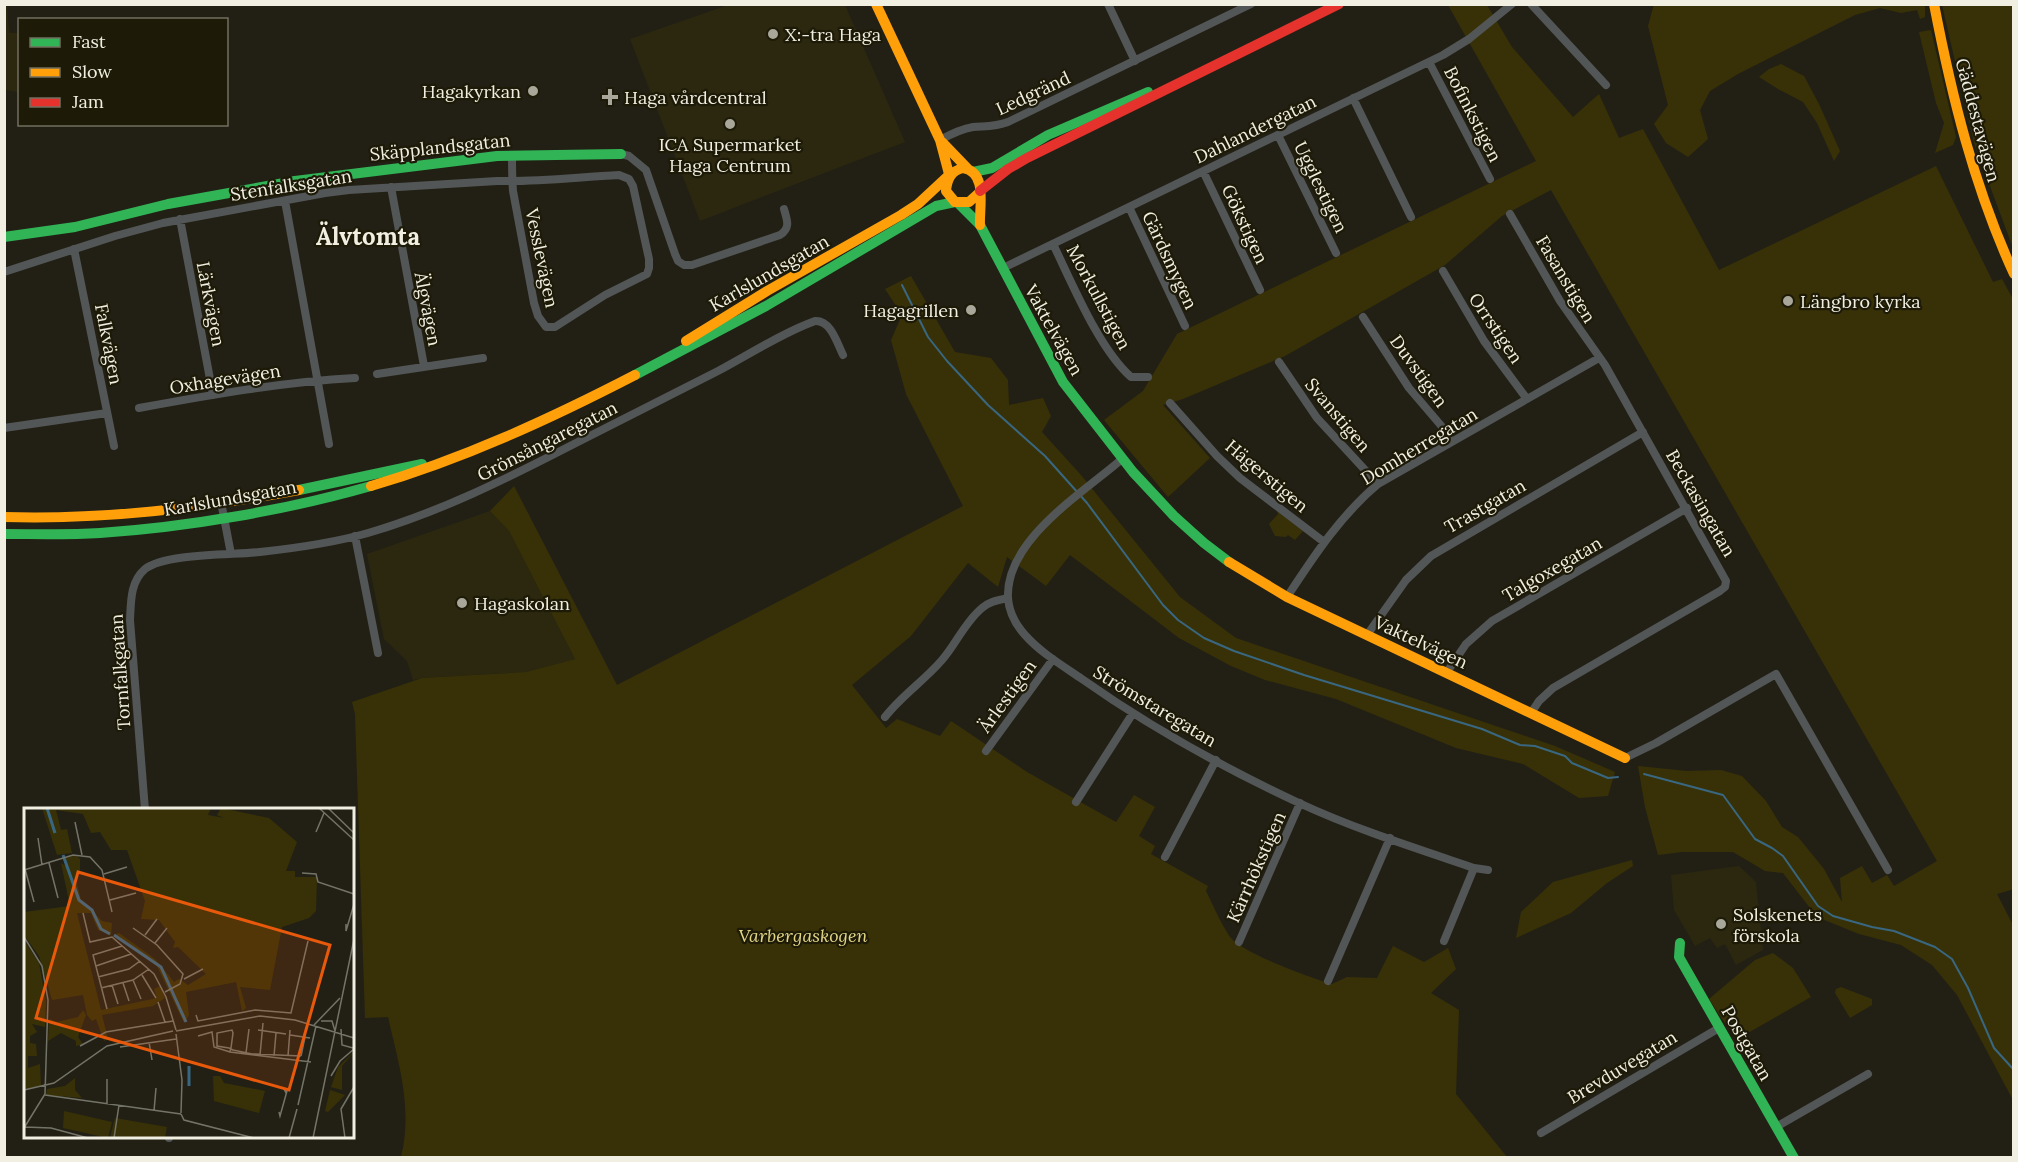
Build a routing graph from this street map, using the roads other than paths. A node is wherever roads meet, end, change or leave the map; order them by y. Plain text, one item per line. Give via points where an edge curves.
1 (876, 4) edge
2 (1108, 4) edge
3 (1251, 4) edge
4 (1339, 4) edge
5 (1512, 4) edge
6 (1531, 4) edge
7 (1934, 4) edge
8 (1135, 61) junction
9 (1429, 62) junction
10 (1190, 76) junction
11 (1605, 85) dead end
12 (1353, 98) junction
13 (1278, 135) junction
14 (940, 140) junction
15 (621, 154) joint
16 (512, 155) junction
17 (971, 170) junction
18 (1203, 171) junction
19 (626, 176) joint
20 (948, 176) junction
21 (1490, 179) dead end
22 (512, 182) junction
23 (391, 187) junction
24 (979, 192) junction
25 (285, 201) junction
26 (956, 202) junction
27 (1129, 207) junction
28 (783, 209) dead end
29 (1510, 214) dead end
30 (1411, 217) dead end
31 (180, 219) junction
32 (980, 225) junction
33 (4, 237) edge
34 (1053, 244) junction
35 (74, 249) junction
36 (1336, 253) dead end
37 (1003, 268) junction
38 (4, 272) edge
39 (1443, 272) dead end
40 (2013, 274) edge
41 (1260, 290) dead end
42 (1362, 317) dead end
43 (1185, 326) dead end
44 (843, 355) dead end
45 (483, 358) dead end
46 (1599, 358) junction
47 (1279, 362) dead end
48 (424, 366) junction
49 (377, 374) dead end
50 (1148, 377) dead end
51 (355, 378) dead end
52 (317, 380) junction
53 (603, 391) junction
54 (213, 395) junction
55 (1527, 399) junction
56 (1170, 403) dead end
57 (139, 408) dead end
58 (107, 413) junction
59 (4, 428) edge
60 (1643, 432) junction
61 (1451, 442) junction
62 (329, 444) dead end
63 (114, 446) dead end
64 (455, 457) junction
65 (1122, 459) junction
66 (1378, 484) junction
67 (221, 502) junction
68 (1687, 508) junction
69 (4, 517) edge
70 (225, 518) junction
71 (4, 534) edge
72 (354, 536) junction
73 (1324, 542) junction
74 (231, 554) junction
75 (1287, 597) junction
76 (1008, 598) junction
77 (1367, 635) junction
78 (378, 653) dead end
79 (1053, 659) junction
80 (1447, 672) junction
81 (1133, 713) junction
82 (1531, 713) junction
83 (885, 717) dead end
84 (986, 751) dead end
85 (1625, 758) joint
86 (1216, 760) junction
87 (1076, 802) dead end
88 (1300, 803) junction
89 (145, 808) edge
90 (1390, 838) junction
91 (1165, 856) dead end
92 (1474, 868) junction
93 (1488, 870) dead end
94 (1888, 870) dead end
95 (1444, 941) dead end
96 (1239, 942) dead end
97 (1680, 943) dead end
98 (1328, 981) dead end
99 (1719, 1028) junction
100 (1868, 1074) dead end
101 (1776, 1127) junction
102 (1541, 1133) dead end
103 (1794, 1158) edge

1 - 14 main road
2 - 8 street
3 - 8 street, Ledgränd
4 - 10 main road
5 - 9 street, Dahlandergatan via 1469,39
6 - 11 street
7 - 40 main road, Gäddestavägen via 1968,155
8 - 14 street, Ledgränd via 1008,122 959,130
9 - 12 street, Dahlandergatan
9 - 21 street, Bofinkstigen
10 - 17 main road via 1048,135 992,168
10 - 24 main road via 1028,158
12 - 13 street, Dahlandergatan
12 - 30 street
13 - 18 street, Dahlandergatan
13 - 36 street, Ugglestigen
14 - 17 main road
14 - 20 main road
15 - 16 main road, Skäpplandsgatan
15 - 28 street, Skäpplandsgatan via 646,170 675,254 684,265 780,235 788,226
16 - 22 street, Vesslevägen
16 - 33 main road, Skäpplandsgatan via 294,181 168,204 75,227
17 - 20 main road via 956,169
17 - 24 main road via 979,180
18 - 27 street, Dahlandergatan
18 - 41 street, Gökstigen
19 - 22 street, Stenfalksgatan
19 - 22 street, Vesslevägen via 633,186 649,259 647,274 550,327 541,322 536,309
20 - 26 main road via 946,191
20 - 53 main road, Karlslundsgatan via 918,204
22 - 23 street, Stenfalksgatan
23 - 25 street, Stenfalksgatan
23 - 48 street, Älgvägen
24 - 26 main road via 969,202
24 - 32 main road, Vaktelvägen
25 - 31 street, Stenfalksgatan
25 - 52 street
26 - 32 main road, Vaktelvägen
26 - 53 main road, Karlslundsgatan via 936,206 766,306
27 - 34 street, Dahlandergatan
27 - 43 street, Gärdsmygen
29 - 46 street, Fasanstigen via 1560,301
31 - 35 street, Stenfalksgatan
31 - 54 street, Lärkvägen
32 - 37 main road, Vaktelvägen
34 - 37 street, Dahlandergatan
34 - 50 street, Morkullstigen via 1080,300 1121,368 1131,377
35 - 38 street, Stenfalksgatan
35 - 58 street, Falkvägen
37 - 65 main road, Vaktelvägen via 1059,374
39 - 55 street, Orrstigen via 1484,341
42 - 61 street, Duvstigen
44 - 72 street, Grönsångaregatan via 826,324 816,321 478,493
45 - 48 street
46 - 55 street, Domherregatan
46 - 60 street, Beckasingatan
47 - 66 street, Svanstigen via 1322,424
48 - 49 street
51 - 52 street, Oxhagevägen
52 - 54 street, Oxhagevägen
52 - 62 street
53 - 64 main road, Karlslundsgatan via 531,427
54 - 57 street, Oxhagevägen
55 - 61 street, Domherregatan
56 - 73 street, Hägerstigen via 1240,478
58 - 59 street
58 - 63 street, Falkvägen
60 - 68 street, Beckasingatan
60 - 77 street, Trastgatan via 1431,556 1406,580
61 - 66 street, Domherregatan
64 - 67 main road, Karlslundsgatan
64 - 70 main road, Karlslundsgatan via 370,487
65 - 75 main road, Vaktelvägen via 1204,543
65 - 76 street via 1045,525 1022,551 1010,577
66 - 73 street, Domherregatan
67 - 69 main road, Karlslundsgatan via 105,516
67 - 70 street
68 - 80 street, Talgoxegatan via 1492,621 1466,644
68 - 82 street, Beckasingatan via 1725,575 1725,587 1563,681 1544,695
70 - 71 main road, Karlslundsgatan via 99,533
70 - 74 street
72 - 74 street, Grönsångaregatan via 302,547
72 - 78 street
73 - 75 street, Domherregatan
74 - 89 street, Tornfalkgatan via 155,563 142,572 132,589 130,620
75 - 77 main road, Vaktelvägen
76 - 79 street, Strömstaregatan via 1018,627
76 - 83 street via 992,601 980,609 941,661
77 - 80 main road, Vaktelvägen
79 - 81 street, Strömstaregatan
79 - 84 street, Ärlestigen
80 - 82 main road, Vaktelvägen
81 - 86 street, Strömstaregatan
81 - 87 street
82 - 85 main road, Vaktelvägen
85 - 94 street, Vaktelvägen via 1776,674
86 - 88 street, Strömstaregatan
86 - 91 street
88 - 90 street, Strömstaregatan
88 - 96 street, Kärrhökstigen
90 - 92 street, Strömstaregatan
90 - 98 street
92 - 93 street, Strömstaregatan
92 - 95 street
97 - 99 main road, Postgatan via 1679,957
99 - 101 main road, Postgatan
99 - 102 street, Brevduvegatan
100 - 101 street
101 - 103 main road, Postgatan

